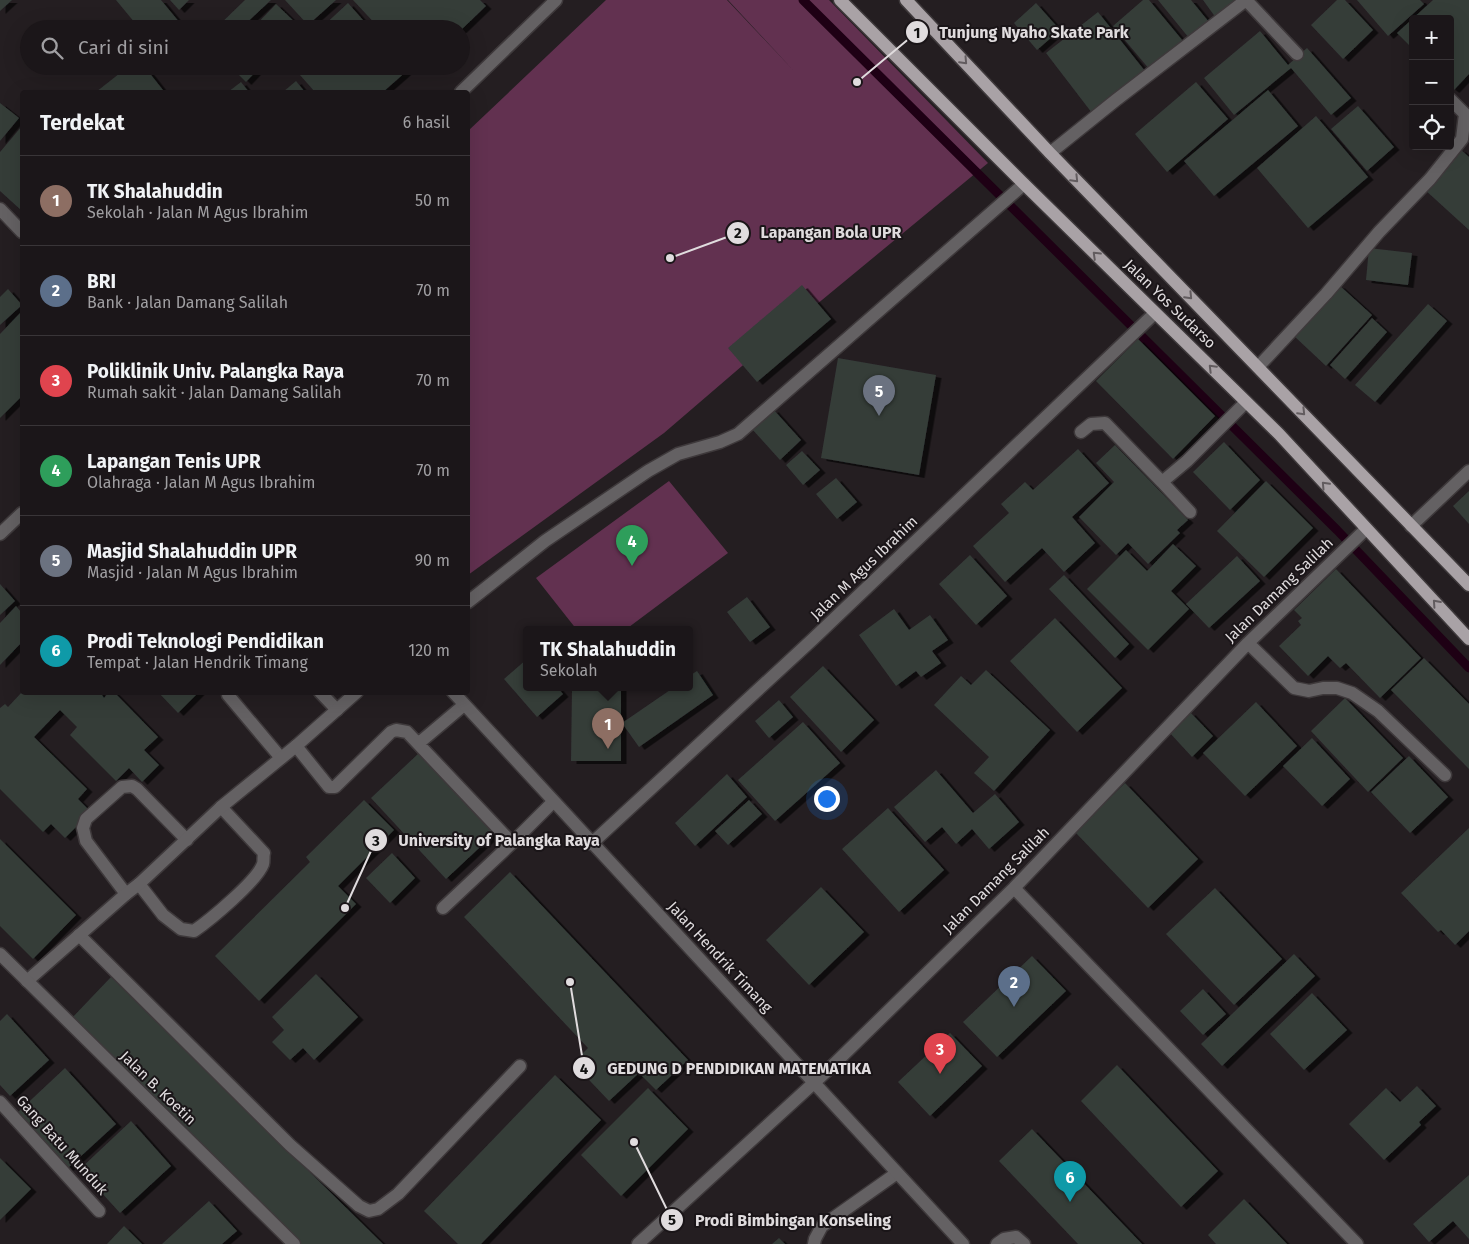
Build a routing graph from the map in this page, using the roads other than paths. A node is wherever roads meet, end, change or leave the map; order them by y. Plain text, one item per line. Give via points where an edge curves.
1 (556, 0) edge
2 (840, 0) edge
3 (906, 0) edge
4 (1246, 0) edge
5 (1297, 54) dead end
6 (463, 90) edge
7 (1454, 102) edge
8 (1467, 111) edge
9 (1050, 153) junction
10 (1024, 184) junction
11 (0, 208) edge
12 (20, 230) edge
13 (1155, 313) junction
14 (1258, 367) junction
15 (1246, 402) junction
16 (1081, 432) dead end
17 (1469, 471) edge
18 (1162, 482) junction
19 (1190, 512) dead end
20 (20, 515) edge
21 (1411, 526) junction
22 (1366, 529) junction
23 (0, 534) edge
24 (1469, 585) edge
25 (470, 600) edge
26 (1469, 639) edge
27 (1248, 643) junction
28 (228, 695) edge
29 (323, 695) edge
30 (354, 695) edge
31 (456, 695) edge
32 (464, 705) junction
33 (337, 710) junction
34 (419, 743) junction
35 (296, 746) junction
36 (280, 758) junction
37 (1445, 775) dead end
38 (553, 802) junction
39 (221, 807) junction
40 (187, 840) junction
41 (512, 843) junction
42 (592, 844) junction
43 (139, 884) junction
44 (1014, 888) junction
45 (126, 894) junction
46 (443, 908) dead end
47 (79, 935) junction
48 (0, 954) edge
49 (27, 981) junction
50 (520, 1066) dead end
51 (815, 1083) junction
52 (0, 1102) edge
53 (897, 1173) junction
54 (99, 1211) dead end
55 (294, 1244) edge
56 (638, 1244) edge
57 (814, 1244) edge
58 (963, 1244) edge
59 (997, 1244) edge
60 (1024, 1244) edge
61 (1357, 1244) edge

1 - 6 street
2 - 10 main road, Jalan Yos Sudarso
3 -> 9 main road, Jalan Yos Sudarso
4 - 5 street
4 - 9 street
7 - 8 street
8 - 14 street via 1462,139 1436,172
9 -> 14 main road, Jalan Yos Sudarso
13 -> 10 main road, Jalan Yos Sudarso
10 - 25 street via 738,434 678,454 648,471 545,541
11 - 12 street
15 -> 13 main road, Jalan Yos Sudarso
13 - 42 street, Jalan M Agus Ibrahim via 813,639
14 -> 21 main road, Jalan Yos Sudarso
15 - 18 street
22 -> 15 main road, Jalan Yos Sudarso
16 - 18 street via 1091,424 1104,423
17 - 21 street
18 - 19 street
20 - 23 street
21 - 24 main road, Jalan Yos Sudarso
26 -> 22 main road, Jalan Yos Sudarso
22 - 27 street, Jalan Damang Salilah
27 - 37 street via 1294,688 1309,692 1337,688 1352,693 1378,711
27 - 44 street, Jalan Damang Salilah
28 - 36 street
29 - 33 street
30 - 33 street
31 - 32 street, Jalan Hendrik Timang
32 - 34 street
32 - 38 street, Jalan Hendrik Timang
33 - 35 street
34 - 35 street via 407,732 391,732 335,787 329,787
34 - 41 street
35 - 36 street
36 - 39 street
38 - 41 street
38 - 42 street, Jalan Hendrik Timang
39 - 40 street
39 - 43 street via 264,852 259,872 218,914 194,931 181,929 163,915
40 - 43 street
40 - 45 street via 132,786 122,787 93,812 82,828 86,841
41 - 46 street
42 - 51 street, Jalan Hendrik Timang
43 - 45 street
44 - 51 street, Jalan Damang Salilah
44 - 61 street
45 - 47 street
47 - 49 street
47 - 50 street via 290,1145 369,1211 398,1194
48 - 49 street, Jalan B. Koetin
49 - 55 street, Jalan B. Koetin
51 - 53 street, Jalan Hendrik Timang
51 - 56 street, Jalan Damang Salilah
52 - 54 street, Gang Batu Munduk
53 - 57 street via 822,1226
53 - 58 street, Jalan Hendrik Timang
59 - 60 street via 1004,1239 1016,1238

